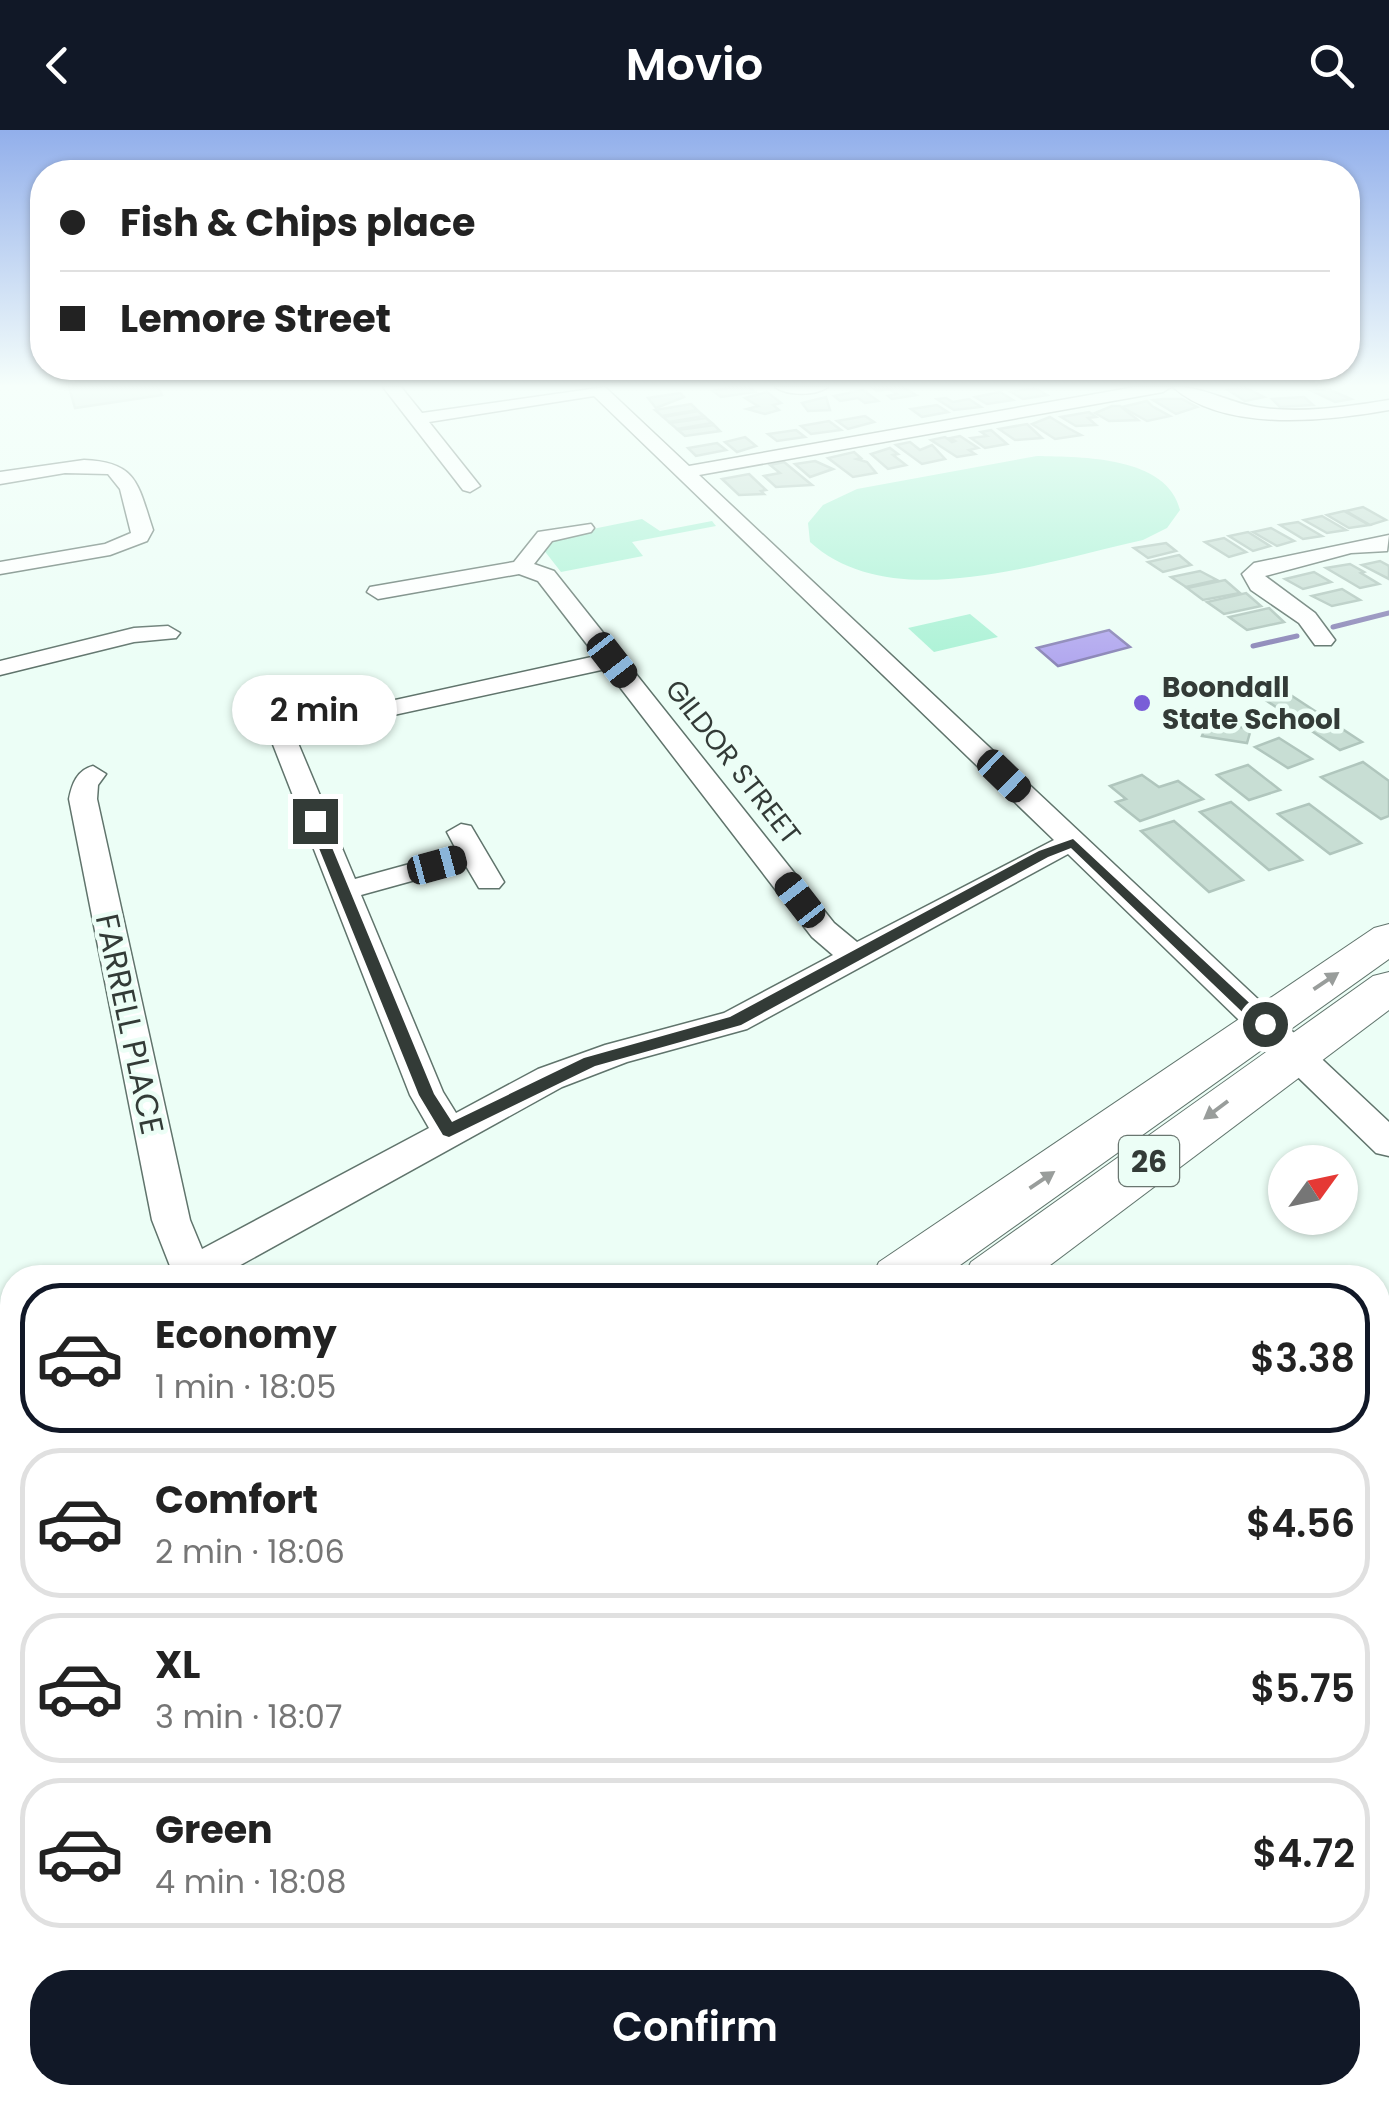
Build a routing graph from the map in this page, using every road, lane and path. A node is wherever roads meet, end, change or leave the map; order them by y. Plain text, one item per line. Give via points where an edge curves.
1 (125, 479) edge
2 (465, 479) edge
3 (692, 479) edge
4 (470, 486) dead end
5 (584, 528) dead end
6 (1386, 546) edge
7 (522, 564) junction
8 (0, 568) edge
9 (378, 592) dead end
10 (168, 633) dead end
11 (1323, 640) dead end
12 (612, 660) junction
13 (0, 668) edge
14 (92, 774) dead end
15 (1073, 843) junction
16 (489, 882) dead end
17 (343, 891) junction
18 (1389, 938) edge
19 (854, 956) junction
20 (1389, 987) edge
21 (1280, 1039) junction
22 (449, 1131) junction
23 (1389, 1144) edge
24 (184, 1265) edge
25 (205, 1265) edge
26 (920, 1265) edge
27 (1006, 1265) edge

1 - 8 street via 140,537
2 - 4 street
3 - 15 street
5 - 7 street via 546,536
6 - 11 street via 1351,547 1253,574 1307,618
7 - 9 street
7 - 12 street, GILDOR STREET via 546,576
10 - 13 street
12 - 17 street via 290,735 286,750
12 - 19 street, GILDOR STREET via 823,930
14 - 24 street, FARRELL PLACE via 83,799
15 - 19 street
15 - 21 street
16 - 17 street via 468,843
17 - 22 street via 427,1095
21 -> 18 highway, 26
19 - 22 street via 736,1021 580,1066
20 - 21 highway, 26
21 - 23 street
26 -> 21 highway, 26
21 -> 27 highway, 26
22 - 25 street

